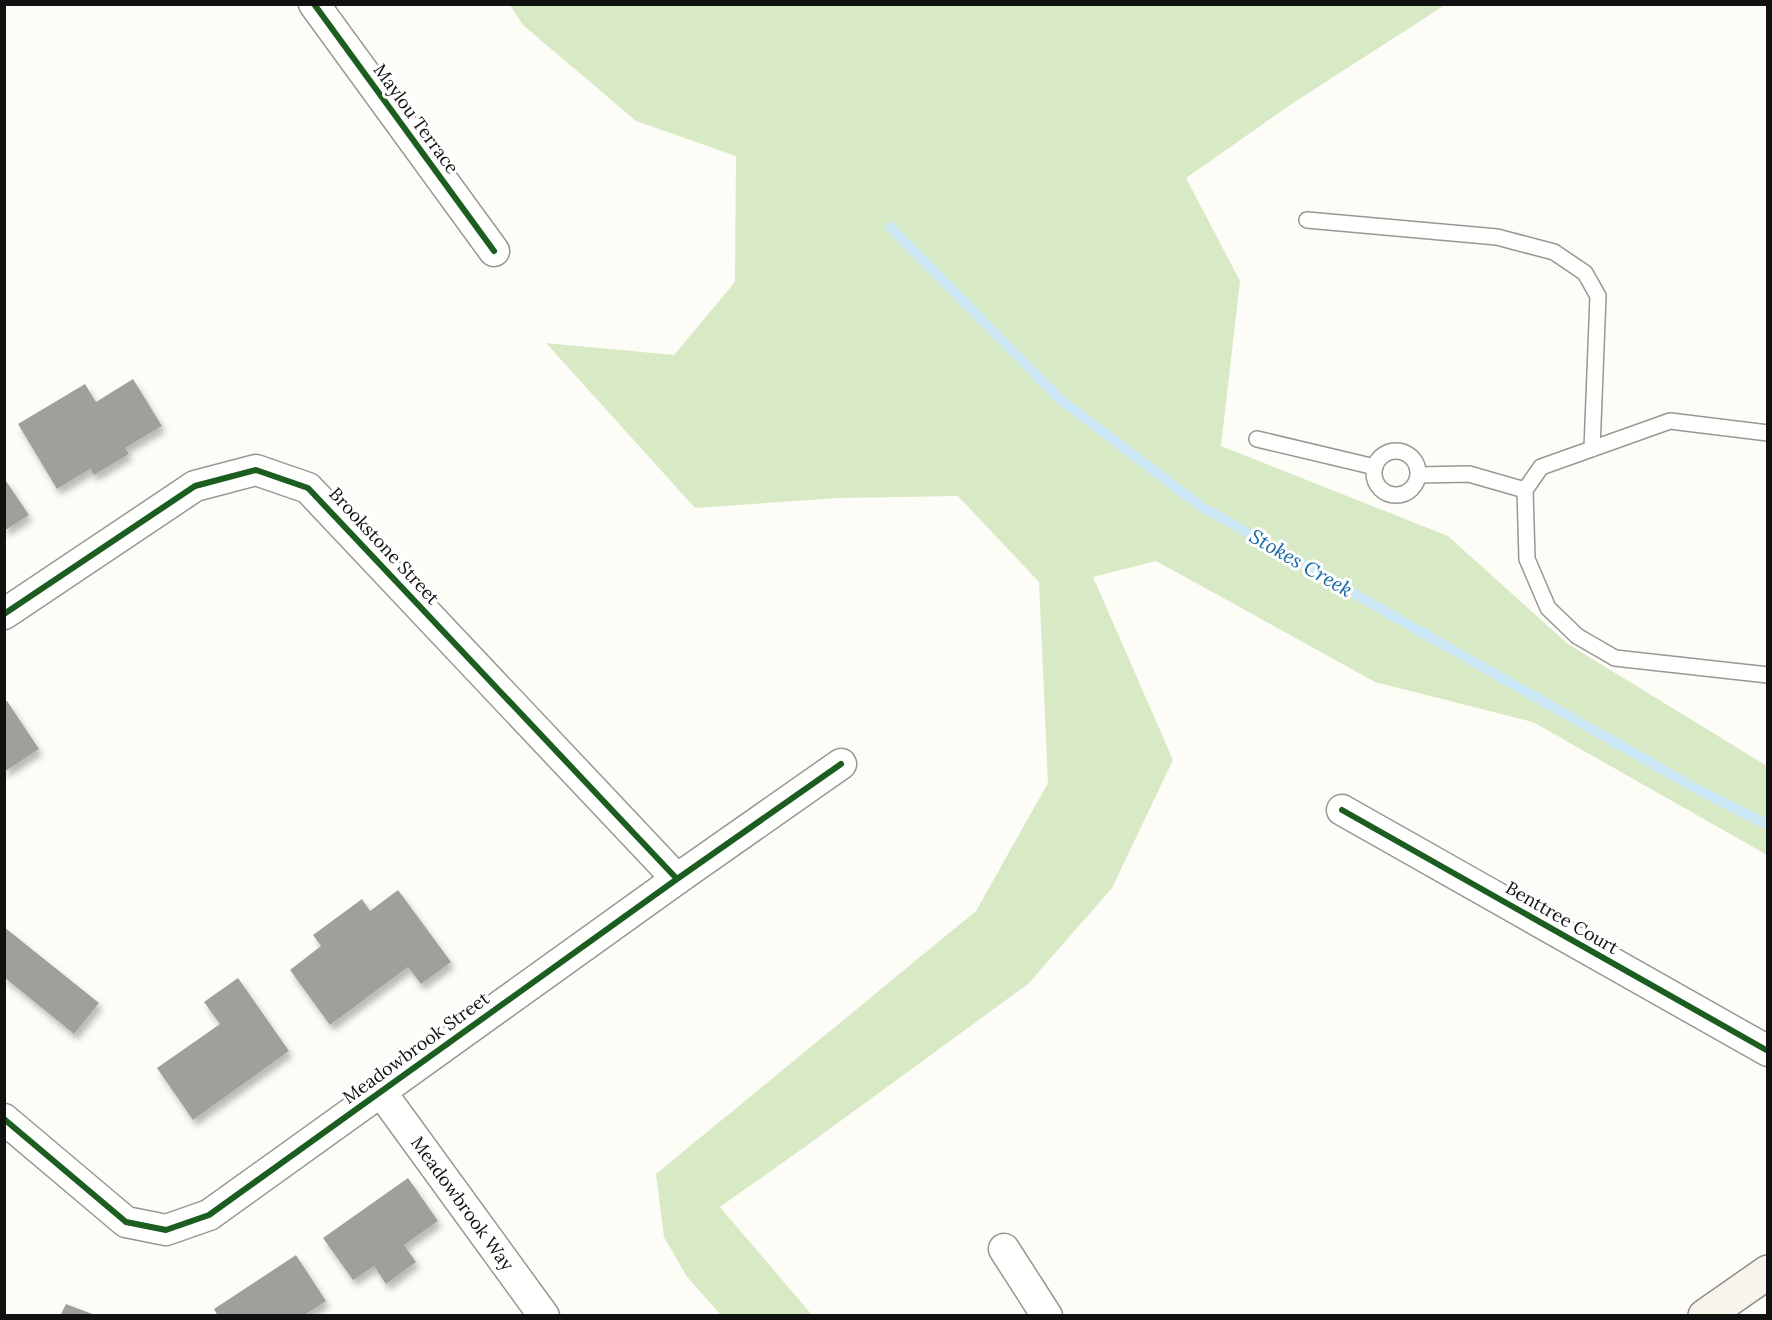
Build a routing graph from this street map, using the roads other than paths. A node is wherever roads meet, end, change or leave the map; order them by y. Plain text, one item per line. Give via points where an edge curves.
1 (314, 4) edge
2 (1307, 220) dead end
3 (495, 251) dead end
4 (1767, 433) edge
5 (1257, 439) dead end
6 (1592, 449) junction
7 (1375, 467) junction
8 (1418, 475) junction
9 (1525, 490) junction
10 (4, 614) edge
11 (1767, 675) edge
12 (841, 764) dead end
13 (1342, 810) dead end
14 (677, 879) junction
15 (1767, 1052) edge
16 (381, 1092) junction
17 (4, 1119) edge
18 (1004, 1249) dead end
19 (1767, 1272) edge
20 (544, 1316) edge
21 (1047, 1316) edge
22 (1705, 1316) edge

1 - 3 street, Maylou Terrace
2 - 6 lane via 1497,237 1554,252 1585,273 1598,296
4 - 6 lane via 1670,421
5 - 7 lane
6 - 9 lane via 1541,467
7 - 8 lane via 1383,455 1403,452 1414,461
7 - 8 lane via 1378,485 1386,493 1404,493
8 - 9 lane via 1469,474
9 - 11 lane via 1527,559 1548,608 1577,636 1615,658
10 - 14 street, Brookstone Street via 195,486 256,470 308,488
12 - 14 street, Meadowbrook Street
13 - 15 street, Benttree Court
14 - 16 street, Meadowbrook Street
16 - 17 street, Meadowbrook Street via 209,1215 166,1230 126,1222
16 - 20 street, Meadowbrook Way
18 - 21 street
19 - 22 street

